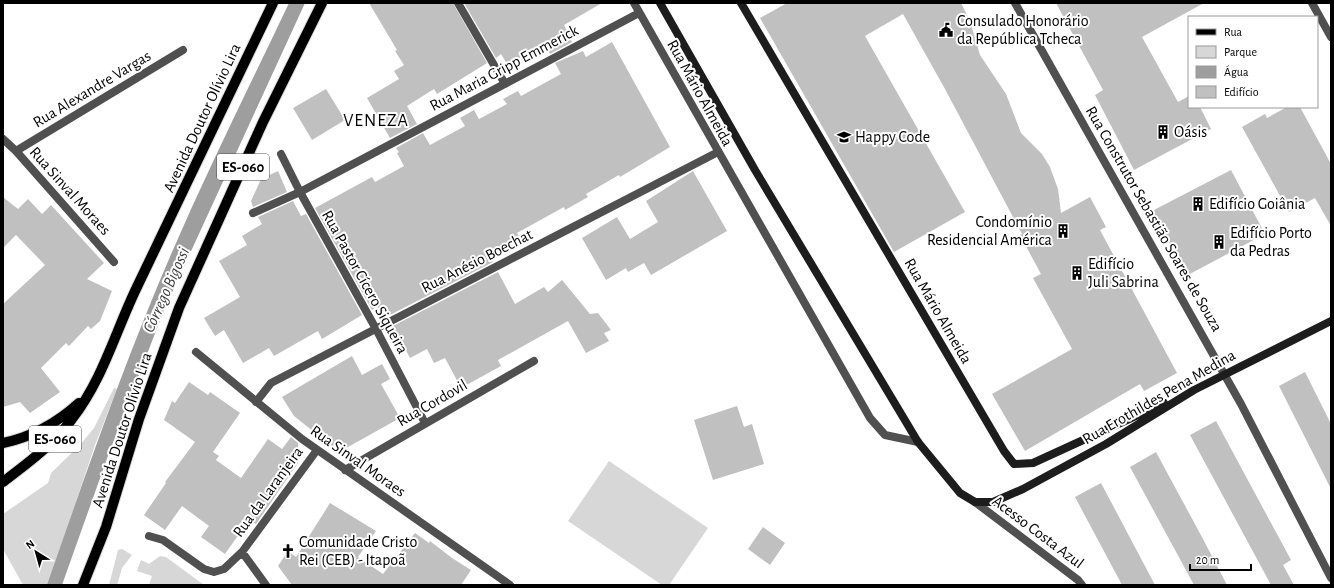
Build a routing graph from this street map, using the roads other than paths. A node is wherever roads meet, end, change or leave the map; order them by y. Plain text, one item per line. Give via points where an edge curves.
1 (272, 3) edge
2 (322, 3) edge
3 (458, 3) edge
4 (634, 3) edge
5 (660, 3) edge
6 (740, 3) edge
7 (1015, 3) edge
8 (1312, 3) edge
9 (640, 13) junction
10 (1331, 37) edge
11 (183, 50) dead end
12 (505, 84) junction
13 (3, 140) edge
14 (16, 151) junction
15 (718, 152) junction
16 (281, 154) dead end
17 (300, 192) junction
18 (253, 213) dead end
19 (114, 262) dead end
20 (1331, 321) edge
21 (376, 330) junction
22 (196, 352) dead end
23 (534, 361) dead end
24 (1225, 375) junction
25 (94, 384) junction
26 (1194, 390) junction
27 (256, 402) junction
28 (425, 423) junction
29 (918, 442) junction
30 (3, 443) edge
31 (317, 450) junction
32 (345, 470) junction
33 (3, 482) edge
34 (975, 502) junction
35 (150, 536) dead end
36 (242, 552) junction
37 (1331, 578) edge
38 (85, 582) edge
39 (266, 585) edge
40 (510, 585) edge
41 (1082, 585) edge

1 - 25 main road, Avenida Doutor Olívio Lira / ES-060 via 135,291
2 - 38 main road, Avenida Doutor Olívio Lira / ES-060 via 260,129 179,308 106,527
3 - 12 street
4 - 9 street, Rua Mário Almeida
5 - 29 street via 755,170
6 - 26 street, Rua Mário Almeida via 1014,464 1033,463
7 - 24 street, Rua Construtor Sebastião Soares de Souza
8 - 10 street
9 - 12 street, Rua Maria Gripp Emmerick
9 - 15 street, Rua Mário Almeida
11 - 14 street, Rua Alexandre Vargas
12 - 17 street, Rua Maria Gripp Emmerick
13 - 14 street, Rua Sinval Moraes
14 - 19 street, Rua Sinval Moraes
15 - 21 street, Rua Anésio Boechat
15 - 29 street, Rua Mário Almeida via 870,418 885,436
16 - 17 street, Rua Pastor Cícero Siqueira
17 - 18 street, Rua Maria Gripp Emmerick
17 - 21 street, Rua Pastor Cícero Siqueira
20 - 24 street, Rua Erothildes Pena Medina
21 - 27 street, Rua Anésio Boechat via 271,383
21 - 28 street, Rua Pastor Cícero Siqueira
22 - 27 street, Rua Sinval Moraes
23 - 28 street, Rua Cordovil
24 - 26 street, Rua Erothildes Pena Medina
24 - 37 street, Rua Construtor Sebastião Soares de Souza
25 - 30 main road via 68,413 52,424 34,434
25 - 33 main road, Avenida Doutor Olívio Lira / ES-060 via 73,419 60,434 30,462
26 - 34 street, Rua Erothildes Pena Medina via 1106,444 1023,489 992,502
27 - 31 street, Rua Sinval Moraes
28 - 32 street, Rua Cordovil
29 - 34 street via 960,493
31 - 32 street, Rua Sinval Moraes
31 - 36 street, Rua da Laranjeira
32 - 40 street, Rua Sinval Moraes
34 - 41 street, Acesso Costa Azul
35 - 36 street, Rua da Laranjeira via 163,540 204,570 214,572 224,569
36 - 39 street, Rua da Laranjeira

